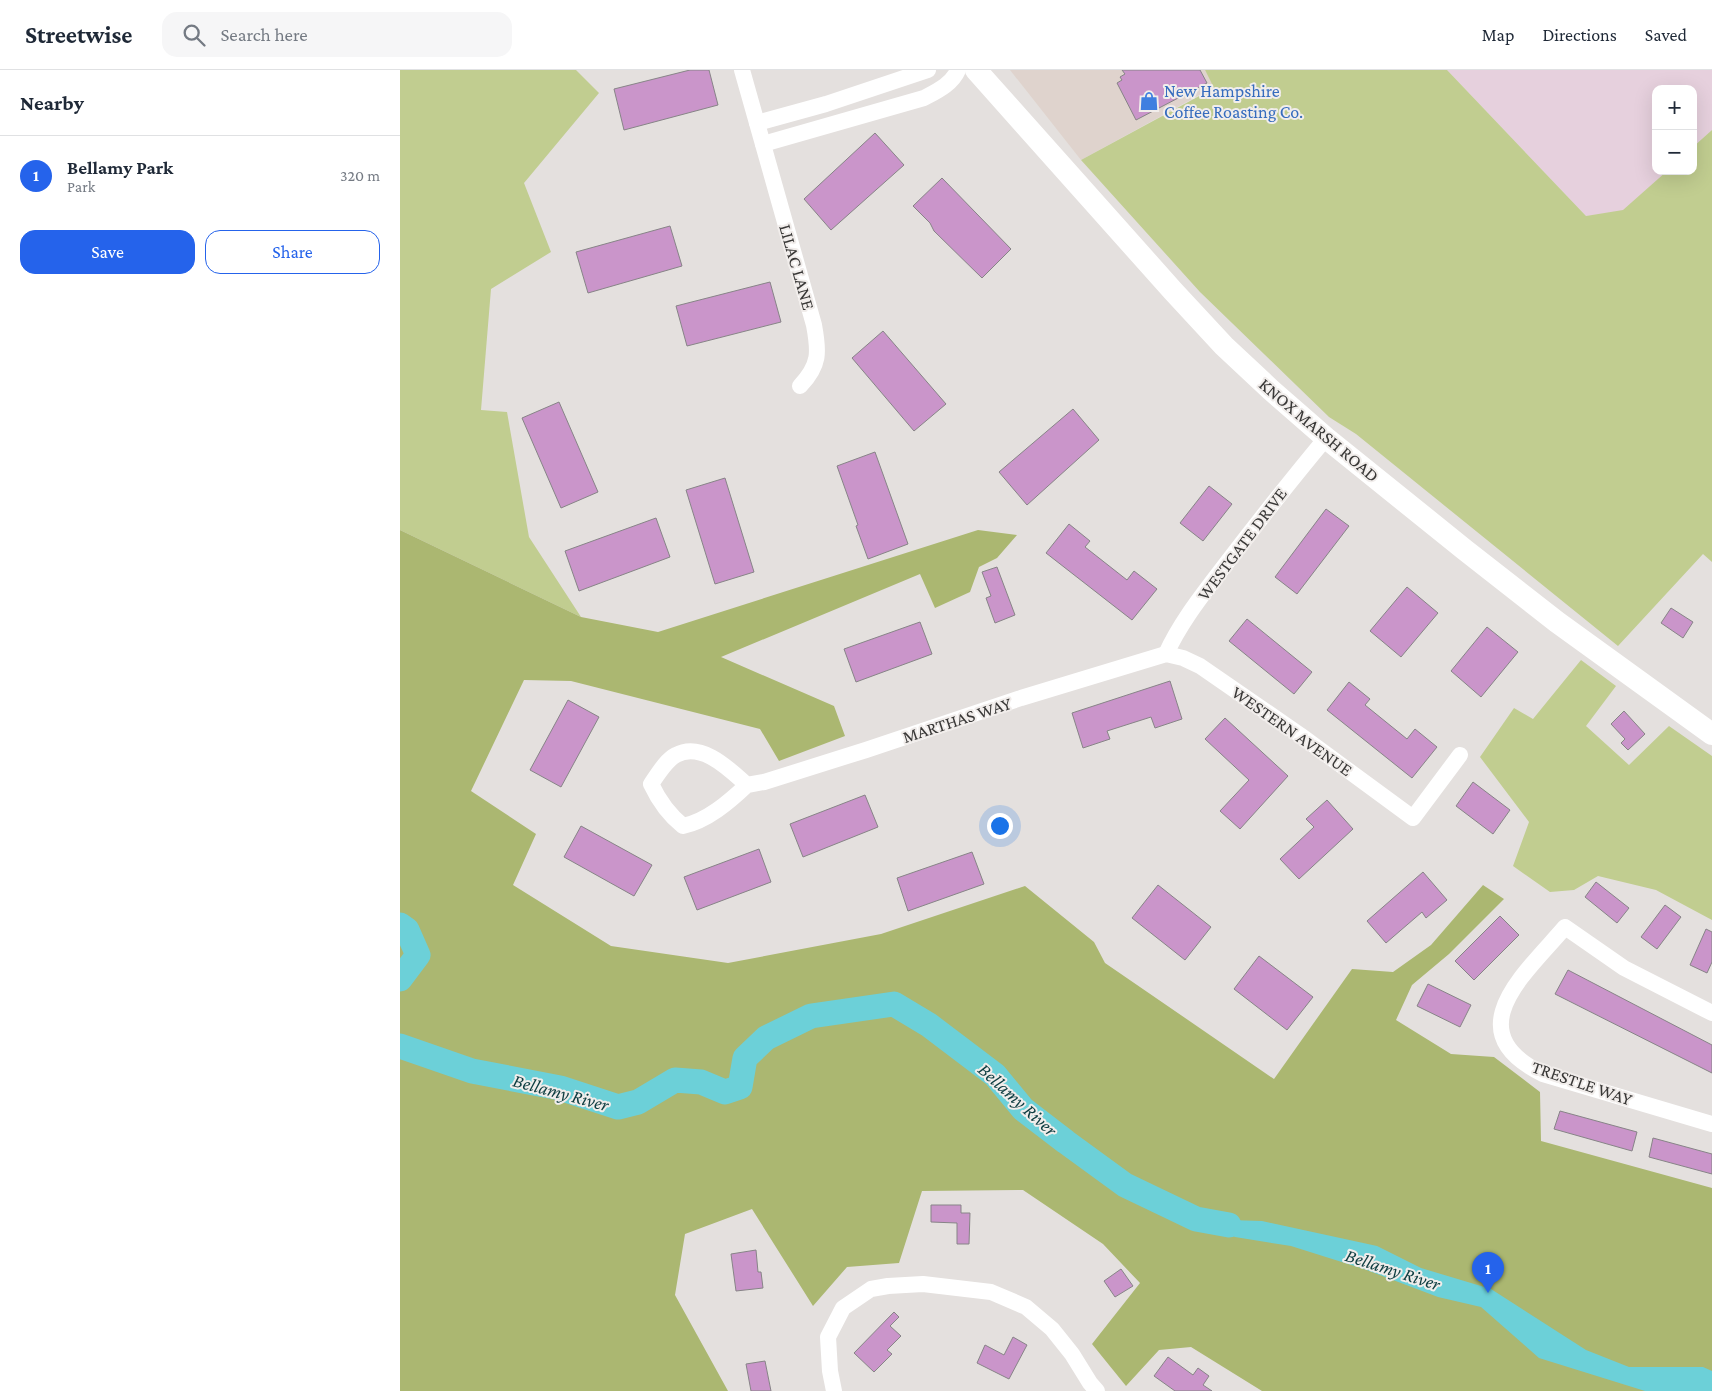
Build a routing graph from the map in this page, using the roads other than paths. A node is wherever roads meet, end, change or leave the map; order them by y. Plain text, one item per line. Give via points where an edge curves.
1 (742, 70) edge
2 (928, 70) edge
3 (958, 70) edge
4 (976, 70) edge
5 (757, 123) junction
6 (763, 144) junction
7 (800, 386) dead end
8 (1326, 438) junction
9 (1166, 654) junction
10 (1712, 734) edge
11 (1460, 755) dead end
12 (748, 785) junction
13 (1712, 1013) edge
14 (1712, 1124) edge
15 (834, 1391) edge
16 (1097, 1391) edge

1 - 5 street, LILAC LANE
2 - 5 street
3 - 6 street via 955,78 924,98
4 - 8 main road, KNOX MARSH ROAD via 1224,346
5 - 6 street, LILAC LANE
6 - 7 street, LILAC LANE via 817,343 818,356 814,367
8 - 9 street, WESTGATE DRIVE via 1209,586
8 - 10 main road, KNOX MARSH ROAD via 1557,622
9 - 11 street, WESTERN AVENUE via 1200,666 1413,818
9 - 12 street, MARTHAS WAY
12 - 12 street, MARTHAS WAY via 712,758 687,751 669,760 651,784 670,815 683,826 706,817
13 - 14 street, TRESTLE WAY via 1624,968 1565,927 1516,983 1502,1013 1502,1031 1514,1055 1543,1074
15 - 16 street via 828,1337 843,1308 870,1289 922,1284 991,1292 1026,1307 1052,1330

